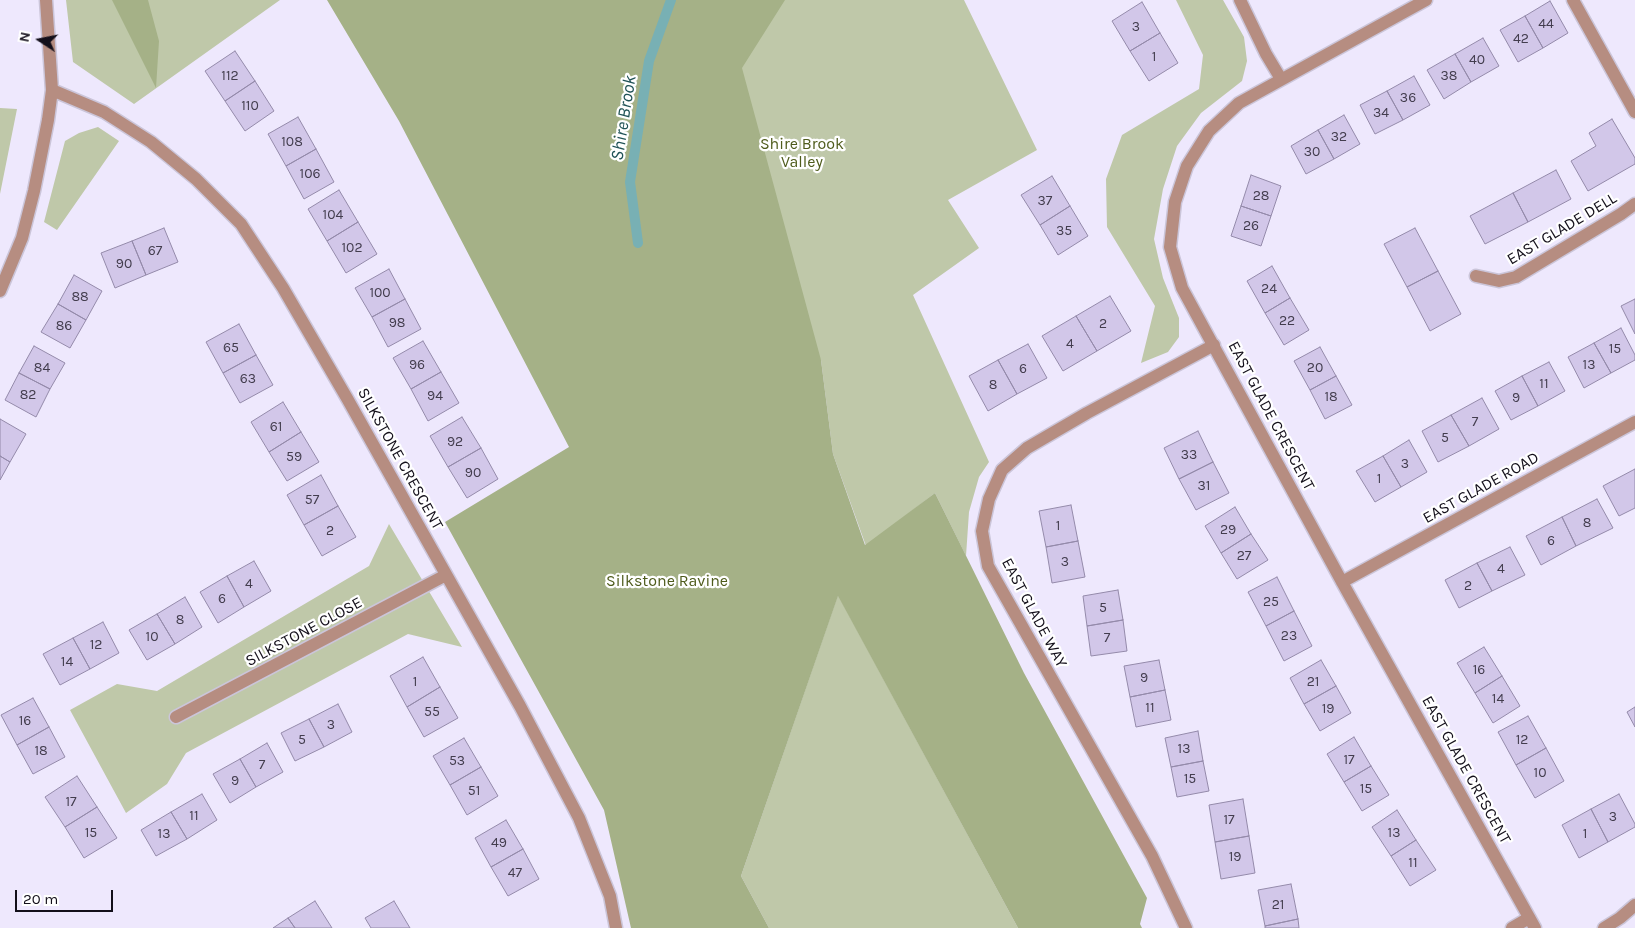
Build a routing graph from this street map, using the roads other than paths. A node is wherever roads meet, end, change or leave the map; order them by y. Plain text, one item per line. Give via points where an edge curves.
1 (46, 0) edge
2 (1240, 0) edge
3 (1426, 0) edge
4 (1573, 0) edge
5 (1280, 79) junction
6 (52, 90) junction
7 (1635, 112) edge
8 (1635, 204) edge
9 (1476, 276) dead end
10 (0, 291) edge
11 (1214, 345) junction
12 (1635, 422) edge
13 (446, 575) junction
14 (1342, 582) junction
15 (176, 717) dead end
16 (1635, 905) edge
17 (1532, 923) edge
18 (616, 928) edge
19 (1186, 928) edge
20 (1512, 928) edge
21 (1604, 928) edge

1 - 6 street
2 - 5 street
3 - 5 street, EAST GLADE CRESCENT
4 - 7 street
5 - 11 street, EAST GLADE CRESCENT via 1239,102 1209,131 1187,166 1175,202 1170,247 1182,288
6 - 10 street via 22,238
6 - 13 street, SILKSTONE CRESCENT via 104,112 151,142 196,179 241,224 287,296
8 - 9 street, EAST GLADE DELL via 1516,277 1499,281
11 - 14 street, EAST GLADE CRESCENT
11 - 19 street, EAST GLADE WAY via 1087,412 1027,448 1002,470 988,499 982,531 988,566 1152,856
12 - 14 street, EAST GLADE ROAD
13 - 15 street, SILKSTONE CLOSE
13 - 18 street, SILKSTONE CRESCENT via 579,818 610,896
14 - 17 street, EAST GLADE CRESCENT
16 - 21 street
17 - 20 street

